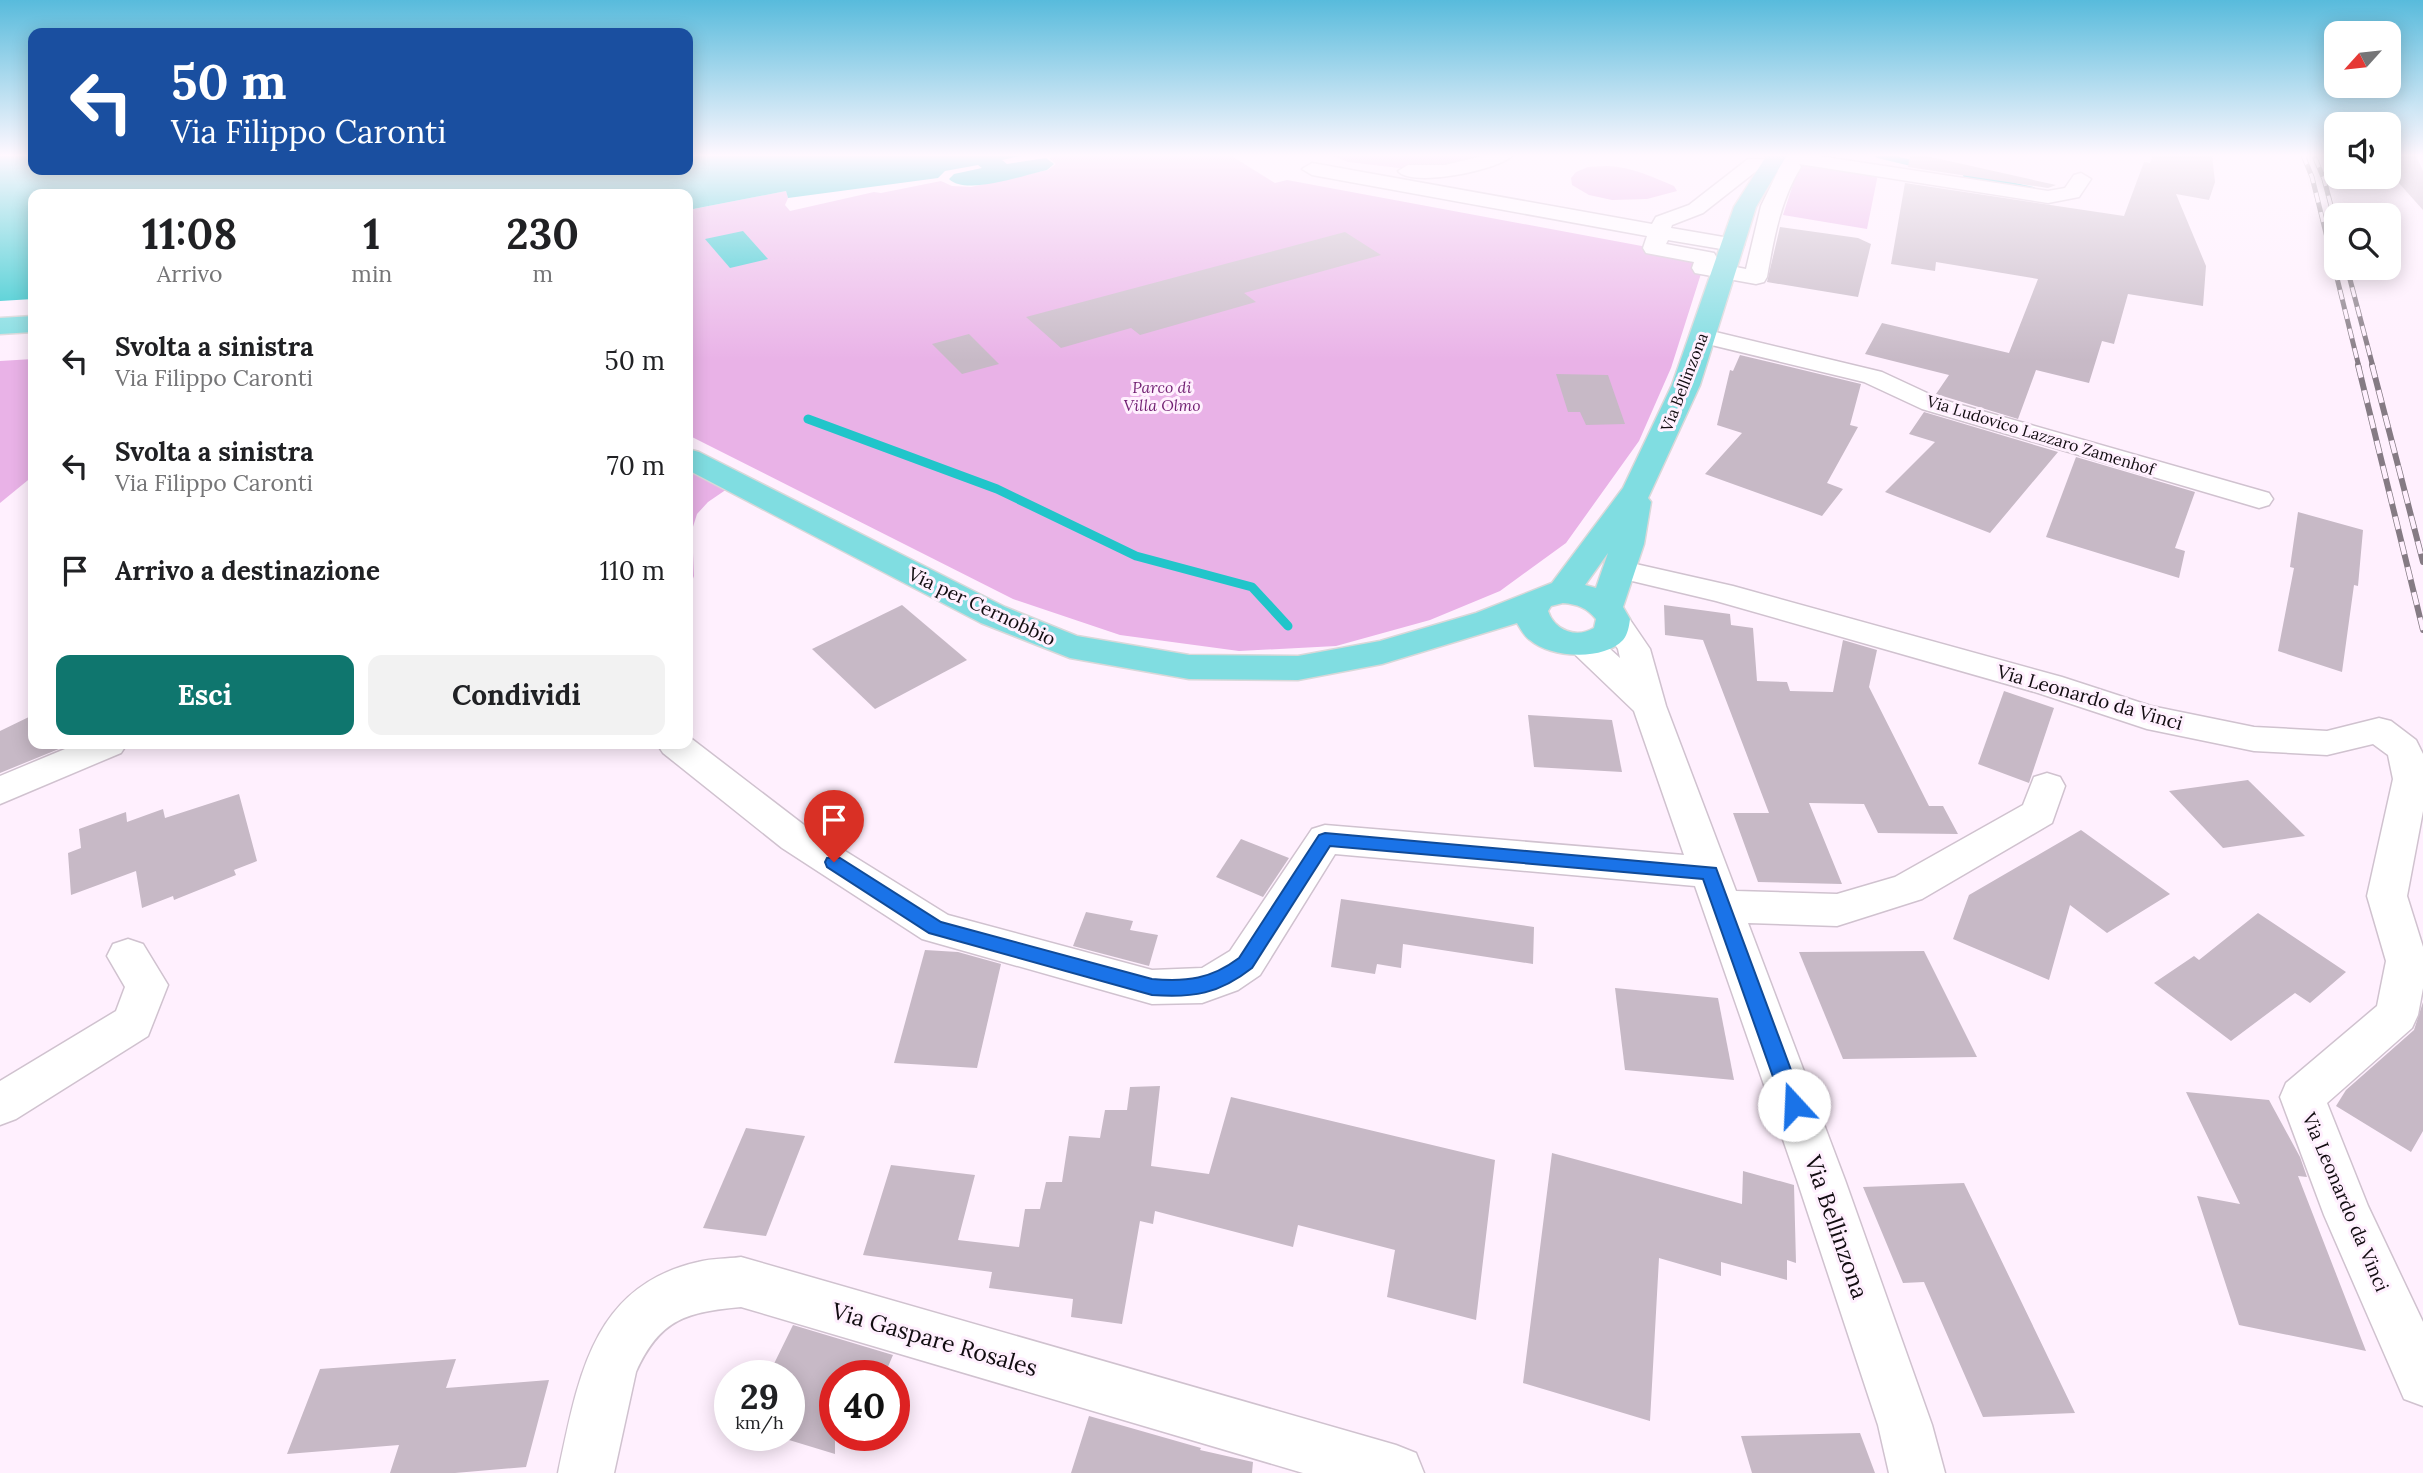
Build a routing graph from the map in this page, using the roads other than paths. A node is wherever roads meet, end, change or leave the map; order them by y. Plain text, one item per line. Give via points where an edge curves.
1 (1614, 224) edge
2 (1662, 224) edge
3 (1740, 224) edge
4 (1766, 224) edge
5 (1660, 232) junction
6 (1733, 245) junction
7 (1725, 272) junction
8 (28, 324) edge
9 (0, 326) edge
10 (1703, 336) junction
11 (693, 461) edge
12 (1638, 490) junction
13 (2259, 499) dead end
14 (1618, 569) junction
15 (1549, 598) junction
16 (1609, 611) junction
17 (1423, 640) junction
18 (1569, 642) junction
19 (1649, 706) junction
20 (97, 749) edge
21 (680, 749) edge
22 (2047, 786) dead end
23 (0, 791) edge
24 (1716, 889) junction
25 (128, 956) dead end
26 (0, 1105) edge
27 (2423, 1380) edge
28 (586, 1473) edge
29 (1396, 1473) edge
30 (1917, 1473) edge

1 - 5 street
2 - 5 street
3 - 6 main road, Via Bellinzona
4 - 7 street via 1756,277
5 - 6 street
5 - 7 street via 1654,248 1706,257 1703,268
6 - 7 main road, Via Bellinzona
7 - 10 main road, Via Bellinzona
8 - 9 main road
10 - 12 main road, Via Bellinzona via 1676,410
10 - 13 street, Via Ludovico Lazzaro Zamenhof via 1873,377 1931,404
11 - 17 main road, Via per Cernobbio via 993,615 1070,646 1189,667 1298,667
12 - 14 main road, Via Bellinzona via 1628,544
12 - 15 main road, Via Bellinzona
14 - 16 main road, Via Bellinzona
14 - 27 street, Via Leonardo da Vinci via 1840,626 2147,717 2254,739 2326,743 2379,730 2404,749 2411,779 2387,896 2407,961 2397,1014 2302,1097 2348,1215
15 - 16 main road via 1586,596
15 - 17 main road, Via per Cernobbio
15 - 18 main road via 1531,611 1535,625 1545,634
16 - 18 main road via 1614,624 1606,637
16 - 19 street, Via Bellinzona via 1634,649
17 - 18 main road, Via per Cernobbio
18 - 19 street, Via Bellinzona via 1593,651
19 - 24 street, Via Bellinzona
20 - 23 street
21 - 24 street via 795,838 936,928 1152,987 1185,990 1210,984 1245,963 1325,839
22 - 24 street via 2039,813 1908,888 1837,910
24 - 30 street, Via Bellinzona via 1905,1425
25 - 26 street via 147,985 133,1023
28 - 29 street, Via Gaspare Rosales via 604,1388 620,1344 639,1318 659,1301 691,1287 741,1282

